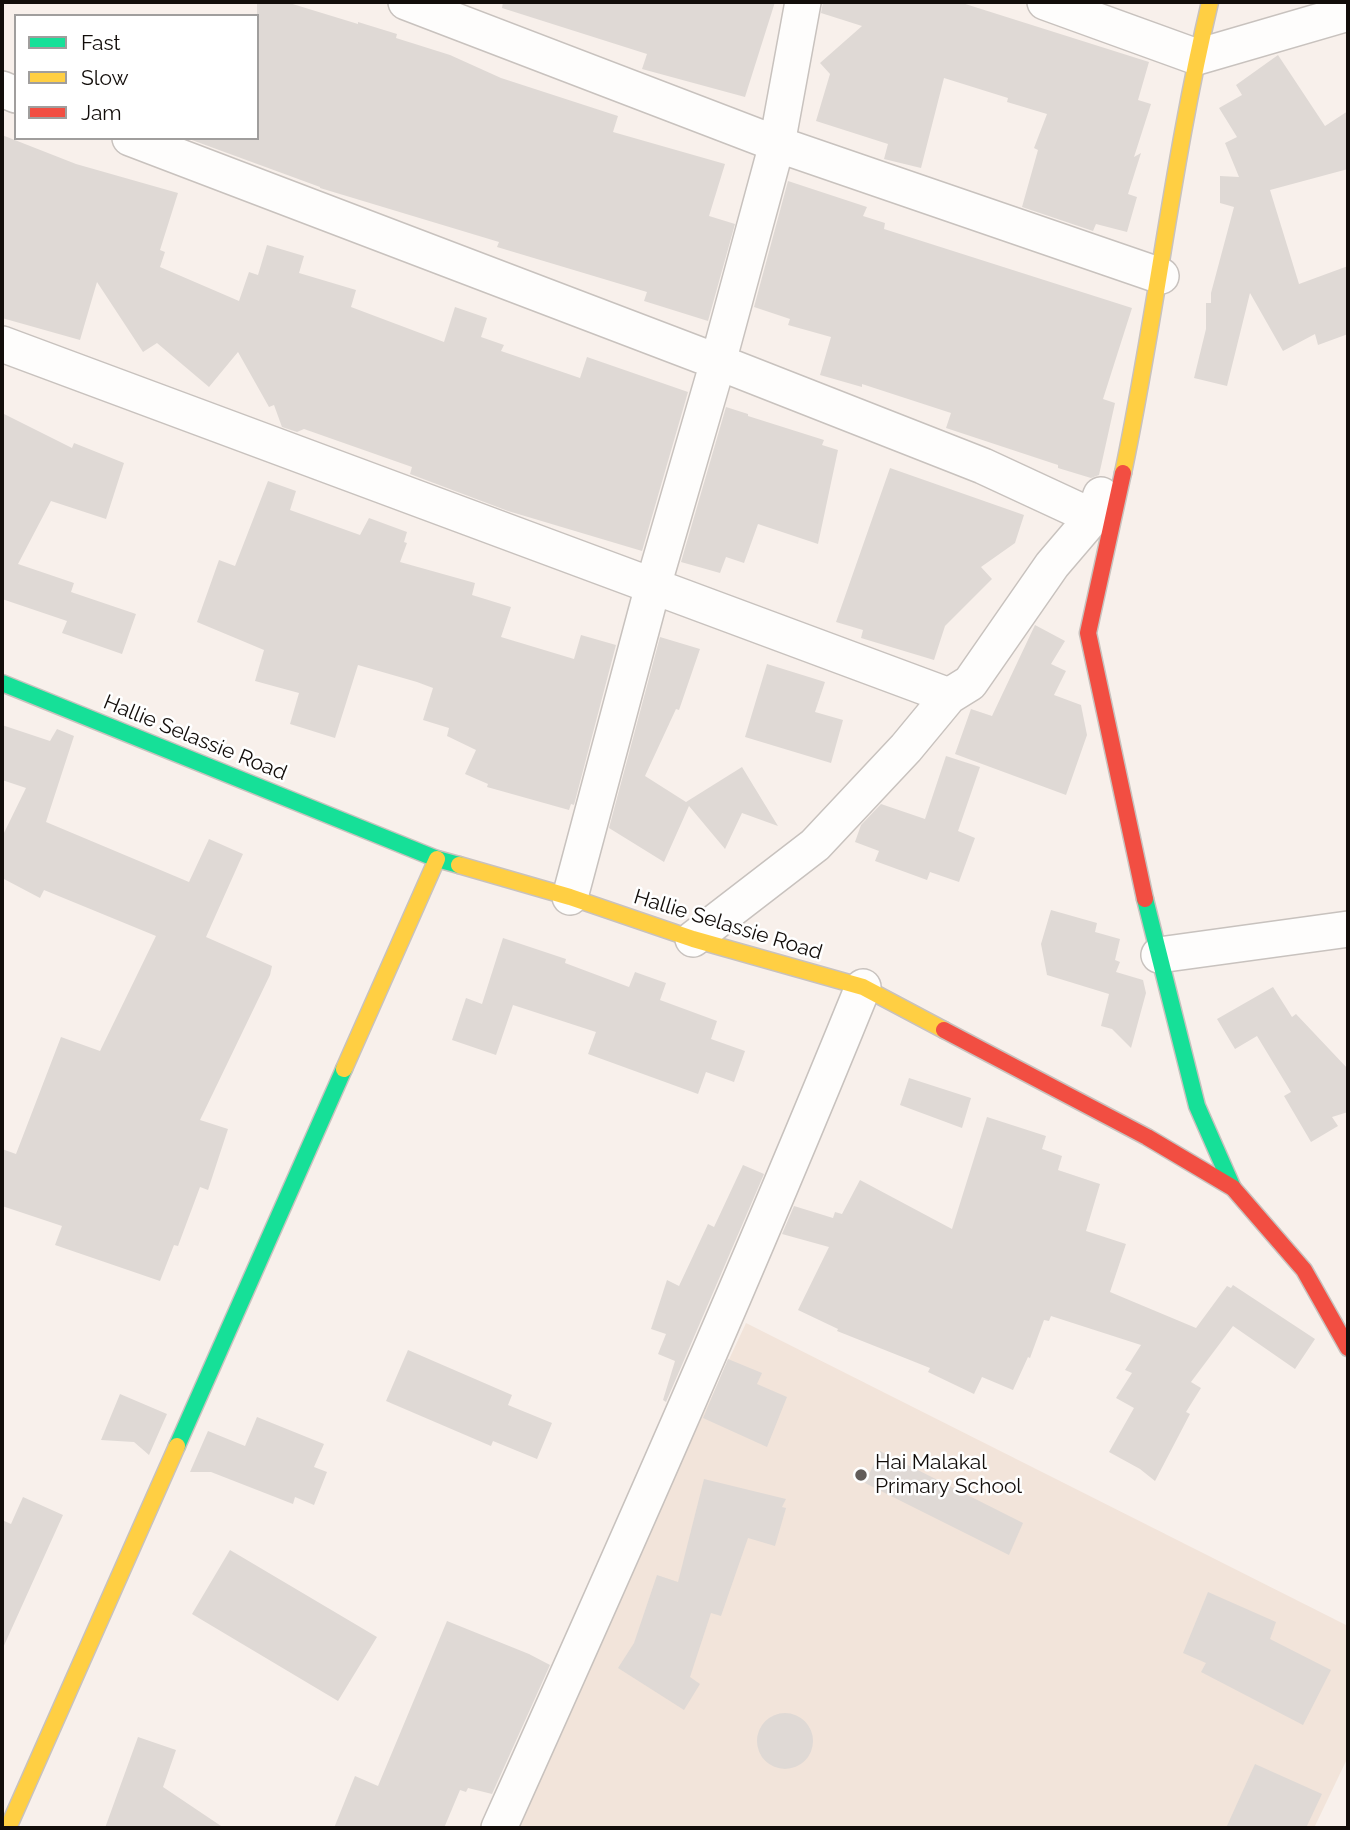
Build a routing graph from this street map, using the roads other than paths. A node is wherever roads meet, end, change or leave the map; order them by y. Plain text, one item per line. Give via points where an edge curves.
1 (406, 2) edge
2 (803, 2) edge
3 (1045, 2) edge
4 (1210, 2) edge
5 (1348, 13) edge
6 (1197, 57) junction
7 (135, 140) edge
8 (777, 144) junction
9 (1161, 276) junction
10 (2, 344) edge
11 (718, 362) junction
12 (1141, 387) junction
13 (1093, 517) junction
14 (653, 586) junction
15 (2, 683) edge
16 (949, 696) junction
17 (437, 859) junction
18 (570, 897) junction
19 (1348, 929) edge
20 (693, 939) junction
21 (1159, 955) junction
22 (863, 987) junction
23 (1233, 1188) junction
24 (1348, 1348) edge
25 (8, 1828) edge
26 (499, 1828) edge

1 - 8 street
2 - 8 street
3 - 6 street
4 - 6 street
5 - 6 street
6 - 9 street
7 - 11 street
8 - 9 street
8 - 11 street
9 - 12 street
10 - 14 street
11 - 13 street via 983,466
11 - 14 street
12 - 13 street
12 - 21 street via 1088,633
13 - 16 street via 1052,565 970,683
14 - 16 street
14 - 18 street
15 - 17 street, Hallie Selassie Road
16 - 20 street via 815,845
17 - 18 street, Hallie Selassie Road
17 - 25 street
18 - 20 street, Hallie Selassie Road
19 - 21 street
20 - 22 street, Hallie Selassie Road
21 - 23 street via 1197,1106
22 - 23 street, Hallie Selassie Road via 1147,1137
22 - 26 street via 642,1510
23 - 24 street, Hallie Selassie Road via 1304,1270

